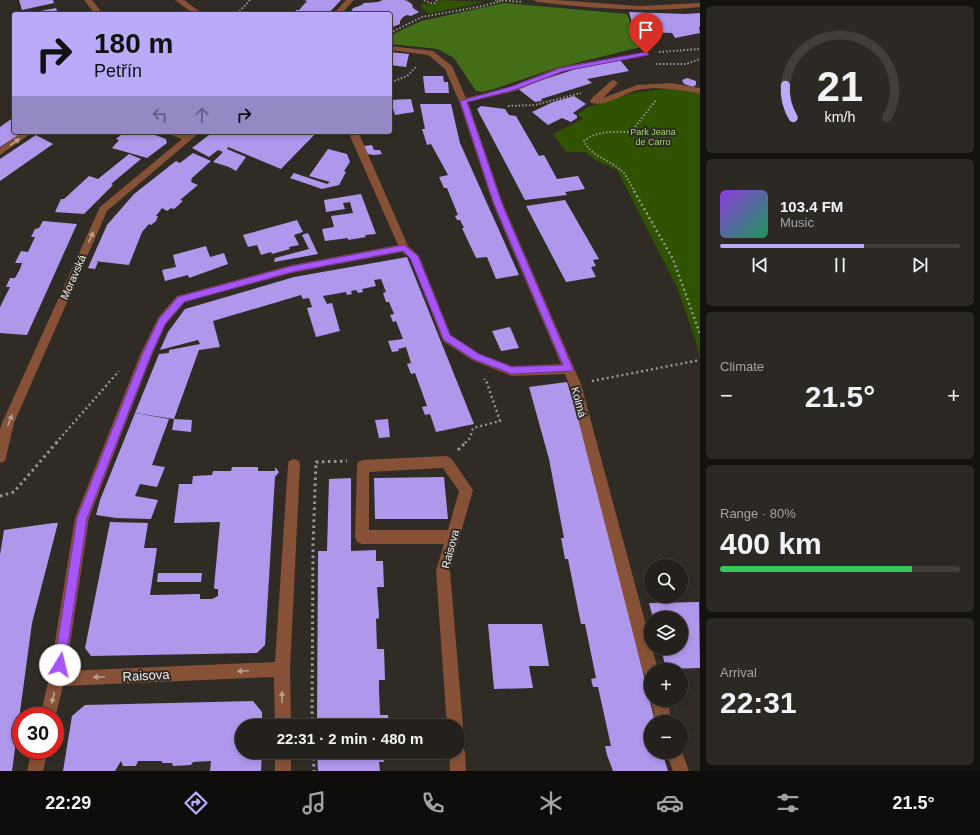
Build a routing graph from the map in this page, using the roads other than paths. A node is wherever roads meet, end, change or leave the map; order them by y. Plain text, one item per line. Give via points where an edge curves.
1 (88, 0) edge
2 (179, 0) edge
3 (350, 0) edge
4 (537, 0) edge
5 (700, 5) edge
6 (97, 12) edge
7 (196, 12) edge
8 (339, 12) edge
9 (392, 48) edge
10 (646, 54) road end
11 (614, 83) dead end
12 (700, 91) edge
13 (463, 101) junction
14 (26, 134) edge
15 (192, 135) edge
16 (355, 136) dead end
17 (0, 152) edge
18 (404, 248) junction
19 (569, 369) junction
20 (0, 458) edge
21 (294, 465) dead end
22 (452, 538) junction
23 (649, 663) edge
24 (282, 669) junction
25 (57, 679) junction
26 (50, 707) edge
27 (283, 719) edge
28 (454, 719) edge
29 (38, 759) edge
30 (283, 759) edge
31 (457, 759) edge
32 (677, 759) edge
33 (35, 771) edge
34 (283, 771) edge
35 (458, 771) edge
36 (681, 771) edge

1 - 6 street
2 - 7 street
3 - 8 street
4 - 5 street via 649,9
9 - 13 street, Kolmá via 430,53 449,68
10 - 13 street via 563,69 512,88
11 - 12 street via 594,101 599,102 636,88 671,86
13 - 19 street, Kolmá via 498,204
17 -> 14 street
20 -> 15 street, Moravská via 8,423 103,209
16 - 18 street
18 - 19 street via 414,256 447,338 476,356 512,371
18 - 25 street via 292,269 181,299 162,322 146,355 82,518
19 - 23 street, Kolmá
21 - 24 street
22 - 22 street, Raisova via 466,490 446,462 363,466 362,537
22 - 28 street, Raisova via 443,571
24 -> 25 street, Raisova
27 -> 24 street
25 -> 26 street
29 - 33 street
30 - 34 street
31 - 35 street
32 - 36 street

